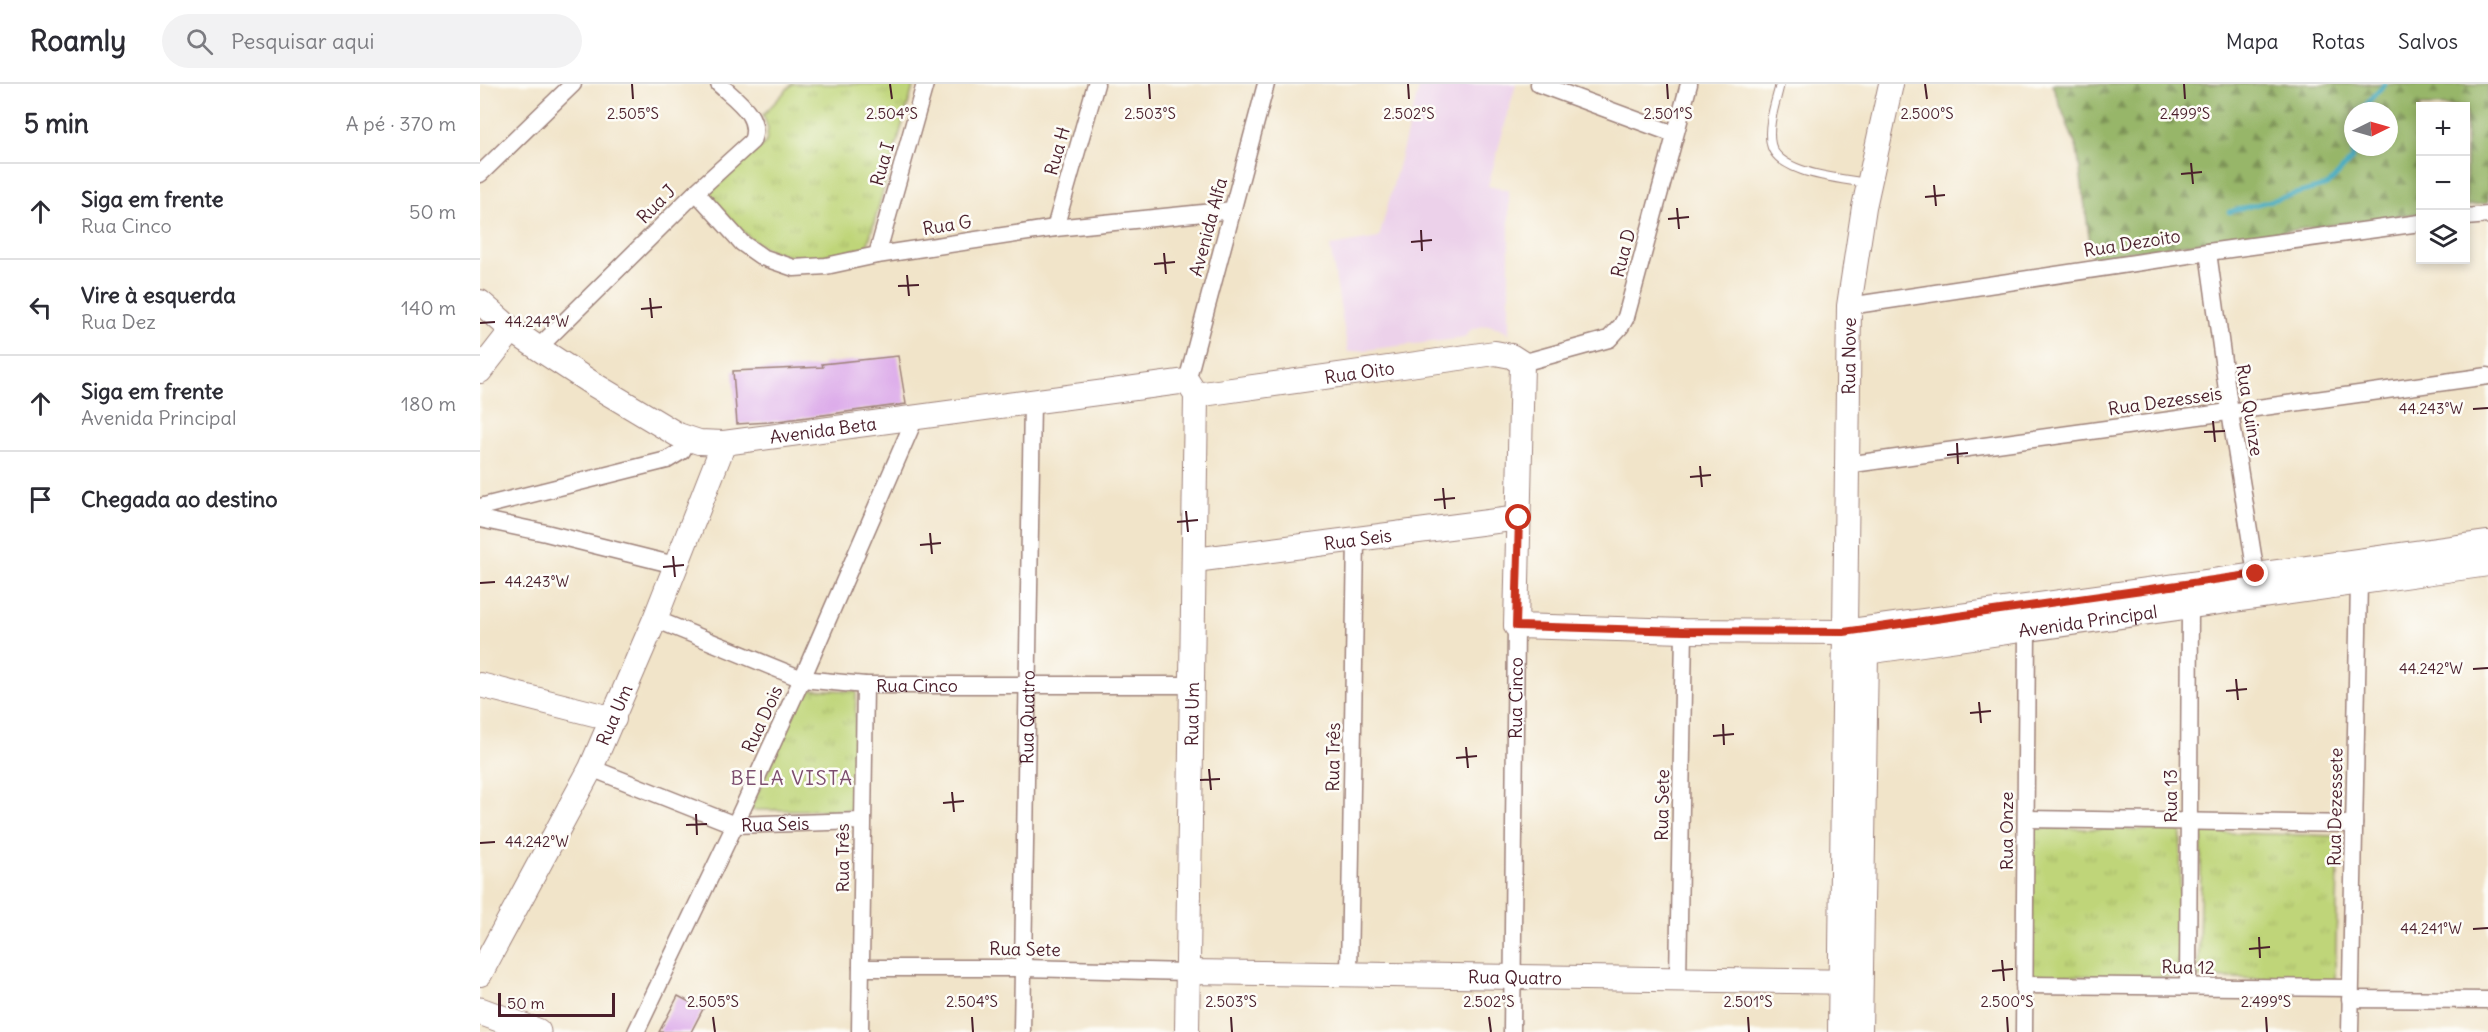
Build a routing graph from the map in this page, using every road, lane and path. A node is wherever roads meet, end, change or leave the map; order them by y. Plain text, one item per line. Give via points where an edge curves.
1 (573, 84) edge
2 (719, 84) edge
3 (925, 84) edge
4 (1096, 84) edge
5 (1266, 84) edge
6 (1539, 84) edge
7 (1689, 84) edge
8 (1780, 84) edge
9 (1891, 84) edge
10 (1674, 134) junction
11 (480, 174) edge
12 (1869, 184) junction
13 (696, 192) junction
14 (1233, 210) junction
15 (2488, 214) edge
16 (2470, 217) edge
17 (2416, 225) edge
18 (1055, 228) junction
19 (2208, 252) junction
20 (877, 255) junction
21 (480, 302) edge
22 (1849, 306) junction
23 (512, 330) junction
24 (538, 348) junction
25 (1522, 363) junction
26 (480, 371) edge
27 (2488, 376) edge
28 (1191, 388) junction
29 (1032, 401) junction
30 (2230, 412) junction
31 (915, 418) junction
32 (689, 439) junction
33 (724, 443) junction
34 (1846, 465) junction
35 (480, 507) edge
36 (1519, 518) junction
37 (480, 519) edge
38 (1356, 539) junction
39 (2488, 543) edge
40 (1195, 560) junction
41 (2488, 564) edge
42 (675, 565) junction
43 (2256, 574) junction
44 (2305, 579) junction
45 (2359, 582) junction
46 (2190, 606) junction
47 (655, 619) junction
48 (1516, 626) junction
49 (2027, 630) junction
50 (1684, 631) junction
51 (1844, 632) junction
52 (1866, 652) junction
53 (802, 679) junction
54 (1193, 684) junction
55 (480, 685) edge
56 (865, 685) junction
57 (1028, 686) junction
58 (614, 719) junction
59 (591, 768) junction
60 (2026, 819) junction
61 (862, 821) junction
62 (2189, 821) junction
63 (2354, 824) junction
64 (735, 825) junction
65 (861, 968) junction
66 (1024, 968) junction
67 (1188, 972) junction
68 (480, 974) edge
69 (1349, 974) junction
70 (1513, 977) junction
71 (1678, 980) junction
72 (1850, 982) junction
73 (2024, 985) junction
74 (2188, 986) junction
75 (2350, 994) junction
76 (2488, 1000) edge
77 (480, 1011) edge
78 (537, 1032) edge
79 (636, 1032) edge
80 (860, 1032) edge
81 (1022, 1032) edge
82 (1187, 1032) edge
83 (1512, 1032) edge
84 (1840, 1032) edge
85 (1860, 1032) edge
86 (2024, 1032) edge
87 (2350, 1032) edge

1 - 11 street
2 - 13 street, Rua J via 747,111 756,130 752,141
3 - 20 street, Rua I
4 - 18 street, Rua H
5 - 14 street, Avenida Alfa
6 - 10 street
7 - 10 street, Rua D
8 - 12 lane via 1771,122 1771,145 1779,157 1793,169
9 - 12 street, Rua Nove
10 - 25 street, Rua D via 1621,326 1609,339
12 - 22 street, Rua Nove
13 - 20 street, Rua G via 742,243 778,264 815,267
13 - 24 street, Rua J
14 - 18 street, Rua G
14 - 28 street, Avenida Alfa
15 - 16 street
17 - 19 street, Rua Dezoito
18 - 20 street, Rua G
19 - 22 street, Rua Dezoito
19 - 30 street, Rua Quinze
21 - 23 street, Avenida Beta
22 - 34 street, Rua Nove
23 - 24 street, Avenida Beta
23 - 26 street
24 - 32 street, Avenida Beta
25 - 28 street, Rua Oito via 1495,353
25 - 36 street, Rua Cinco
27 - 30 street, Rua Dezesseis
28 - 29 street, Avenida Beta
28 - 40 street, Rua Um
29 - 31 street, Avenida Beta
29 - 57 street, Rua Quatro
30 - 34 street, Rua Dezesseis
30 - 43 street, Rua Quinze
31 - 33 street, Avenida Beta
31 - 53 street, Rua Dois
32 - 33 street, Avenida Beta
32 - 35 street via 682,451 668,460
33 - 42 street, Rua Um
34 - 51 street, Rua Nove
36 - 38 street, Rua Seis
36 - 48 street, Rua Cinco
37 - 42 street
38 - 40 street, Rua Seis
38 - 69 street, Rua Três
39 - 44 street, Avenida Principal
40 - 54 street, Rua Um
41 - 45 street, Avenida Principal
42 - 47 street, Rua Um
43 - 44 street, Avenida Principal
43 - 51 street, Avenida Principal
44 - 45 street, Avenida Principal
44 - 46 street, Avenida Principal
45 - 63 street, Rua Dezessete
46 - 49 street, Avenida Principal
46 - 62 street, Rua 13
47 - 53 street, Rua Cinco
47 - 58 street, Rua Um
48 - 50 street, Avenida Principal
48 - 70 street, Rua Cinco
49 - 52 street, Avenida Principal
49 - 60 street, Rua Onze
50 - 51 street, Avenida Principal
50 - 71 street, Rua Sete
51 - 52 street
51 - 72 street
52 - 72 street
53 - 56 street, Rua Cinco
53 - 64 street, Rua Dois
54 - 57 street, Rua Cinco
54 - 67 street, Rua Um
55 - 58 street
56 - 57 street, Rua Cinco
56 - 61 street, Rua Três
57 - 66 street, Rua Quatro
58 - 59 street, Rua Um
59 - 64 street, Rua Seis
59 - 68 street, Rua Um
60 - 62 street
60 - 73 street, Rua Onze
61 - 64 street, Rua Seis
61 - 65 street, Rua Três
62 - 63 street
62 - 74 street, Rua 13
63 - 75 street, Rua Dezessete
64 - 79 street, Rua Dois
65 - 66 street, Rua Sete
65 - 80 street, Rua Três
66 - 67 street, Rua Sete
66 - 81 street, Rua Quatro
67 - 69 street, Rua Quatro
67 - 82 street, Rua Um
69 - 70 street, Rua Quatro
70 - 71 street, Rua Quatro
70 - 83 street, Rua Cinco
71 - 72 street, Rua Quatro
72 - 84 street
72 - 85 street
73 - 74 street, Rua 12
73 - 86 street, Rua Onze
74 - 75 street, Rua 12
75 - 76 street, Rua 12
75 - 87 street, Rua Dezessete
77 - 78 main road

